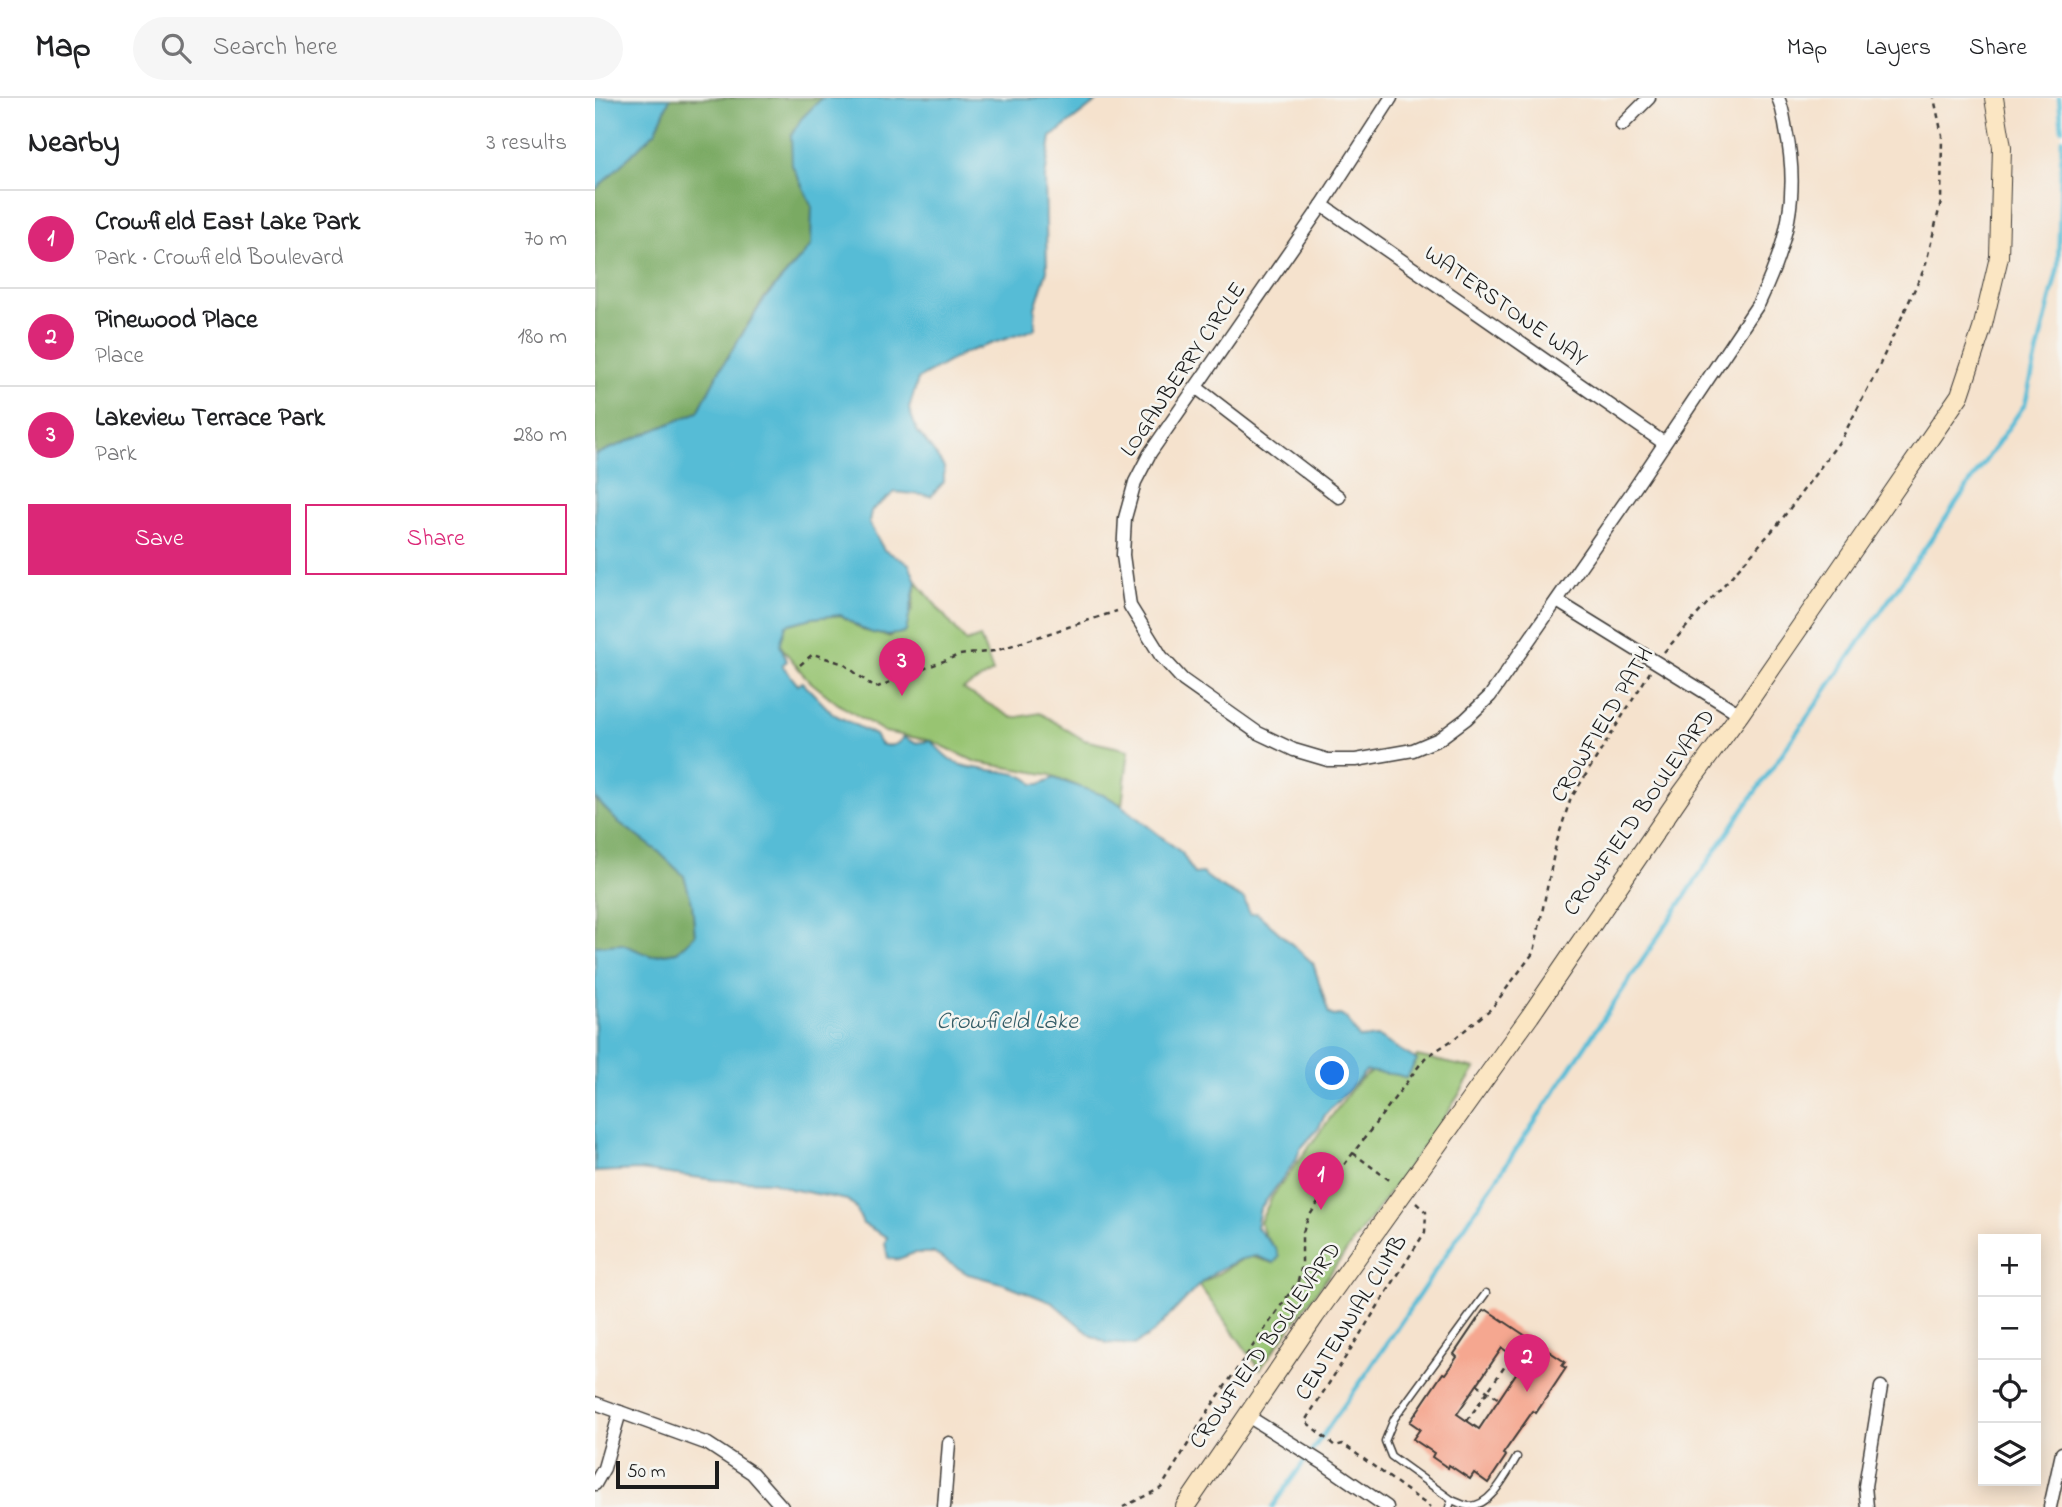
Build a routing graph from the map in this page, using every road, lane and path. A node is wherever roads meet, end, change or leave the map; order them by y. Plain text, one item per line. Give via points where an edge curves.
1 (1391, 98) edge
2 (1649, 98) edge
3 (1778, 98) edge
4 (1934, 98) edge
5 (1994, 98) edge
6 (1622, 125) dead end
7 (1322, 205) junction
8 (1196, 388) junction
9 (1664, 443) junction
10 (1339, 497) dead end
11 (1557, 601) junction
12 (1130, 607) junction
13 (1657, 662) junction
14 (800, 665) dead end
15 (1740, 714) junction
16 (1353, 1153) junction
17 (1404, 1193) junction
18 (1486, 1293) dead end
19 (1512, 1356) dead end
20 (1477, 1384) dead end
21 (1881, 1387) dead end
22 (1487, 1391) junction
23 (1499, 1399) dead end
24 (595, 1403) edge
25 (620, 1412) junction
26 (1246, 1415) junction
27 (1467, 1421) dead end
28 (949, 1443) dead end
29 (2062, 1453) edge
30 (1517, 1457) dead end
31 (595, 1484) edge
32 (1452, 1500) junction
33 (782, 1507) edge
34 (944, 1507) edge
35 (1123, 1507) edge
36 (1185, 1507) edge
37 (1387, 1507) edge
38 (1430, 1507) edge
39 (1449, 1507) edge
40 (1867, 1507) edge
41 (2050, 1507) edge

1 - 7 street, LOGANBERRY CIRCLE
2 - 6 street
3 - 9 street, LOGANBERRY CIRCLE via 1791,153 1791,212 1775,270 1759,303
4 - 13 path, CROWFIELD PATH via 1942,135 1941,202 1925,267 1874,377 1842,438 1779,523
5 - 15 main road, CROWFIELD BOULEVARD via 2002,147 1999,257 1960,395
7 - 8 street, LOGANBERRY CIRCLE
7 - 9 street, WATERSTONE WAY
8 - 10 street
8 - 12 street, LOGANBERRY CIRCLE via 1135,482 1125,518 1123,555
9 - 11 street, LOGANBERRY CIRCLE
11 - 12 street, LOGANBERRY CIRCLE via 1490,696 1466,719 1439,739 1413,750 1356,760 1328,760 1258,733 1183,680 1161,656
11 - 13 street
12 - 14 path via 995,651 959,655 875,688 844,664 813,654
13 - 15 street
13 - 16 path, CROWFIELD PATH via 1570,800 1534,952 1492,1008 1425,1058
15 - 17 main road, CROWFIELD BOULEVARD
16 - 17 path, CENTENNIAL CLIMB
16 - 35 path, CROWFIELD PATH via 1308,1218 1298,1281 1161,1488
17 - 26 main road, CROWFIELD BOULEVARD
17 - 38 path, CENTENNIAL CLIMB via 1426,1212 1425,1232 1305,1421 1335,1446 1343,1444
18 - 32 lane via 1394,1419 1385,1441 1391,1456
19 - 22 path
20 - 22 path
21 - 40 street via 1865,1486
22 - 23 path
22 - 27 path
24 - 25 street
25 - 31 street
25 - 33 street via 708,1444 752,1473
26 - 36 main road, CROWFIELD BOULEVARD
26 - 37 street
28 - 34 street
29 - 41 street
30 - 32 lane via 1482,1504 1469,1506
32 - 39 lane

